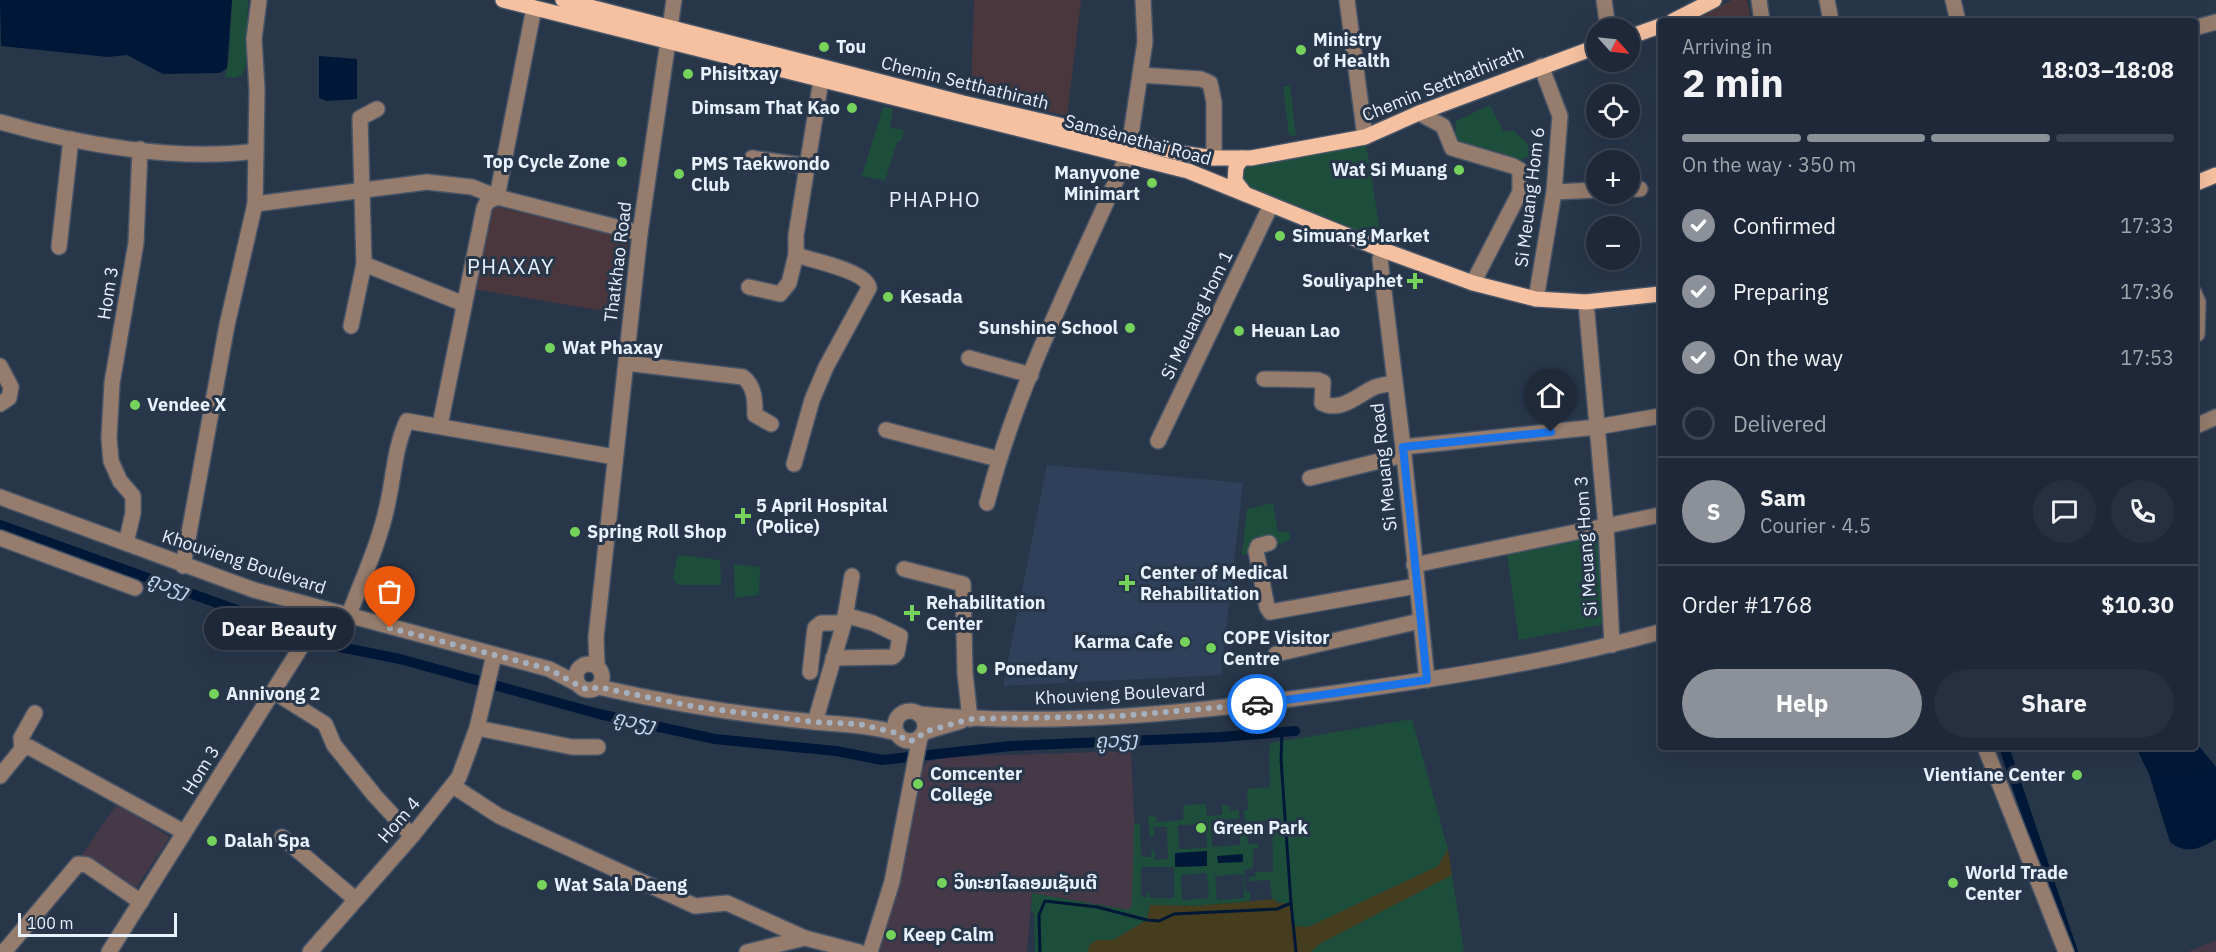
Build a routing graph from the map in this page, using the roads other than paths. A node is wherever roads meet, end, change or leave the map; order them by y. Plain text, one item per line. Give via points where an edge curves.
1 (259, 0) edge
2 (503, 0) edge
3 (563, 0) edge
4 (674, 0) edge
5 (1143, 0) edge
6 (1347, 0) edge
7 (1604, 0) edge
8 (1714, 0) edge
9 (1759, 0) edge
10 (1827, 0) edge
11 (1953, 0) edge
12 (1691, 6) edge
13 (534, 8) junction
14 (1607, 18) edge
15 (1677, 18) edge
16 (1762, 18) edge
17 (1830, 18) edge
18 (1957, 18) edge
19 (2216, 22) edge
20 (1658, 27) edge
21 (2198, 27) edge
22 (1640, 33) edge
23 (669, 34) junction
24 (1586, 50) edge
25 (1541, 66) junction
26 (1141, 75) junction
27 (821, 80) junction
28 (377, 109) dead end
29 (1419, 113) junction
30 (0, 122) edge
31 (1365, 136) junction
32 (71, 139) junction
33 (1129, 148) junction
34 (140, 149) junction
35 (256, 151) junction
36 (752, 158) dead end
37 (1214, 158) junction
38 (1242, 158) junction
39 (807, 166) junction
40 (1188, 171) junction
41 (2216, 175) edge
42 (2198, 182) edge
43 (1586, 190) edge
44 (360, 191) junction
45 (1554, 192) junction
46 (1246, 195) junction
47 (497, 197) junction
48 (255, 204) junction
49 (1271, 205) junction
50 (640, 233) junction
51 (59, 247) dead end
52 (1383, 250) junction
53 (796, 255) junction
54 (364, 264) junction
55 (1473, 283) junction
56 (749, 287) dead end
57 (1658, 294) edge
58 (1536, 299) junction
59 (1586, 302) junction
60 (464, 304) junction
61 (351, 326) dead end
62 (969, 358) dead end
63 (626, 363) junction
64 (0, 366) edge
65 (1031, 375) junction
66 (1264, 380) dead end
67 (1394, 383) junction
68 (0, 404) edge
69 (1658, 416) edge
70 (2216, 417) edge
71 (771, 424) dead end
72 (440, 425) junction
73 (2198, 425) edge
74 (1597, 427) junction
75 (886, 430) dead end
76 (1158, 441) dead end
77 (1404, 451) junction
78 (615, 457) junction
79 (998, 459) junction
80 (794, 464) dead end
81 (1310, 478) dead end
82 (0, 497) edge
83 (987, 503) dead end
84 (1658, 515) edge
85 (1606, 526) junction
86 (0, 538) edge
87 (126, 543) junction
88 (1269, 543) dead end
89 (1414, 565) junction
90 (183, 566) junction
91 (904, 569) dead end
92 (852, 576) dead end
93 (1416, 586) junction
94 (135, 588) dead end
95 (322, 615) junction
96 (348, 617) junction
97 (844, 619) junction
98 (1420, 621) junction
99 (1658, 633) edge
100 (1612, 645) junction
101 (1276, 654) dead end
102 (833, 658) junction
103 (493, 659) junction
104 (590, 667) junction
105 (549, 669) junction
106 (810, 672) dead end
107 (1427, 680) junction
108 (578, 684) junction
109 (598, 687) junction
110 (274, 692) junction
111 (641, 697) junction
112 (35, 713) dead end
113 (902, 713) junction
114 (919, 714) junction
115 (970, 719) junction
116 (815, 722) junction
117 (859, 724) junction
118 (477, 728) junction
119 (911, 739) junction
120 (598, 747) dead end
121 (22, 749) junction
122 (1986, 750) edge
123 (0, 776) edge
124 (453, 786) junction
125 (184, 832) junction
126 (412, 836) junction
127 (282, 837) dead end
128 (355, 899) junction
129 (141, 902) junction
130 (805, 938) junction
131 (4, 952) edge
132 (109, 952) edge
133 (310, 952) edge
134 (747, 952) edge
135 (860, 952) edge
136 (870, 952) edge
137 (2066, 952) edge

1 - 35 street via 254,39
2 - 13 main road
3 - 23 main road
4 - 23 street, Thatkhao Road
5 - 26 street via 1145,42
6 - 31 street
7 - 14 street
8 - 12 main road
9 - 16 street
10 - 17 street
11 - 18 street
12 - 15 main road
13 - 23 main road
13 - 47 street
19 - 21 street
20 - 22 main road
23 - 27 main road, Samsènethaï Road
23 - 33 main road, Chemin Setthathirath via 963,103
23 - 50 street, Thatkhao Road
24 - 25 main road, Chemin Setthathirath
25 - 29 main road, Chemin Setthathirath
25 - 45 street, Si Meuang Hom 6 via 1560,116
26 - 33 street
26 - 37 street via 1210,83
27 - 33 main road, Samsènethaï Road via 960,116
27 - 39 street
28 - 44 street via 360,118
29 - 31 main road, Chemin Setthathirath
29 - 55 street via 1443,126 1452,148 1520,170 1521,192
30 - 32 street
31 - 38 main road, Chemin Setthathirath
32 - 34 street
32 - 51 street
33 - 37 main road, Chemin Setthathirath
33 - 40 main road, Samsènethaï Road
33 - 65 street
34 - 35 street via 224,155
34 - 87 street, Hom 3 via 136,243 112,383 109,438 111,461 120,481 133,496
35 - 48 street
36 - 39 street
37 - 38 main road, Chemin Setthathirath
37 - 40 main road via 1228,163 1223,175
38 - 46 main road via 1236,167 1235,181
39 - 53 street
40 - 46 main road, Samsènethaï Road
41 - 42 main road
43 - 45 street
44 - 47 street via 428,182 472,187
44 - 48 street
44 - 54 street
45 - 58 street, Si Meuang Hom 6
46 - 49 main road, Samsènethaï Road
47 - 50 street
47 - 60 street via 484,208
48 - 90 street via 227,325
49 - 52 main road, Samsènethaï Road
49 - 76 street, Si Meuang Hom 1
50 - 63 street, Thatkhao Road
52 - 55 main road, Samsènethaï Road
52 - 67 street, Si Meuang Road via 1380,259
53 - 56 street via 789,283 780,294
53 - 80 street via 863,277 869,288 826,367
54 - 60 street
54 - 61 street
55 - 58 main road, Samsènethaï Road
57 - 59 main road, Samsènethaï Road
58 - 59 main road, Samsènethaï Road
59 - 74 street, Si Meuang Hom 3
60 - 72 street
62 - 65 street
63 - 71 street via 743,377 755,399 755,415
63 - 78 street, Thatkhao Road
64 - 68 street via 11,387 9,398
65 - 79 street
66 - 67 street via 1323,382 1322,403 1328,406
67 - 77 street, Si Meuang Road
69 - 74 street
70 - 73 street
72 - 78 street
72 - 96 street via 407,421 388,504
74 - 77 street
74 - 85 street, Si Meuang Hom 3
75 - 79 street
77 - 81 street
77 - 89 street, Si Meuang Road
78 - 104 street, Thatkhao Road
79 - 83 street
82 - 87 street, Khouvieng Boulevard
84 - 85 street
85 - 89 street
85 - 100 street, Si Meuang Hom 3
86 - 94 street
87 - 90 street, Khouvieng Boulevard
88 - 93 street via 1258,546 1256,551 1270,612
89 - 93 street, Si Meuang Road
90 - 95 street, Khouvieng Boulevard
91 - 115 street via 963,584 964,673
92 - 97 street
93 - 98 street, Si Meuang Road
95 - 96 street, Khouvieng Boulevard
95 - 110 street, Hom 3
96 - 103 street, Khouvieng Boulevard
97 - 102 street
97 - 102 street via 873,623 900,636 897,653 892,657
97 - 106 street via 815,628
98 - 101 street
98 - 107 street, Si Meuang Road
99 - 100 street, Khouvieng Boulevard
100 - 107 street, Khouvieng Boulevard
102 - 116 street
103 - 105 street, Khouvieng Boulevard
103 - 118 street, Hom 4
104 - 105 street, Khouvieng Boulevard
104 - 108 street via 576,677
104 - 109 street via 602,679
104 - 111 street, Khouvieng Boulevard
105 - 108 street, Khouvieng Boulevard
107 - 115 street, Khouvieng Boulevard via 1229,708 1120,716
108 - 109 street via 590,690
109 - 111 street, Khouvieng Boulevard
110 - 125 street, Hom 3
110 - 126 street via 325,724 334,745
111 - 116 street, Khouvieng Boulevard
112 - 121 street via 21,738
113 - 114 street, Khouvieng Boulevard
113 - 117 street, Khouvieng Boulevard
113 - 119 street via 896,721
114 - 115 street, Khouvieng Boulevard
114 - 119 street via 924,721
115 - 119 street, Khouvieng Boulevard
116 - 117 street, Khouvieng Boulevard
117 - 119 street, Khouvieng Boulevard
118 - 120 street via 572,747
118 - 124 street, Hom 4
119 - 136 street via 912,772 892,882
121 - 123 street
121 - 125 street via 29,747
122 - 137 street
124 - 126 street, Hom 4
124 - 130 street via 499,816 695,906 727,903
125 - 129 street, Hom 3
126 - 128 street, Hom 4
127 - 128 street
128 - 133 street, Hom 4
129 - 131 street via 87,865 78,864
129 - 132 street, Hom 3
130 - 134 street
130 - 135 street

